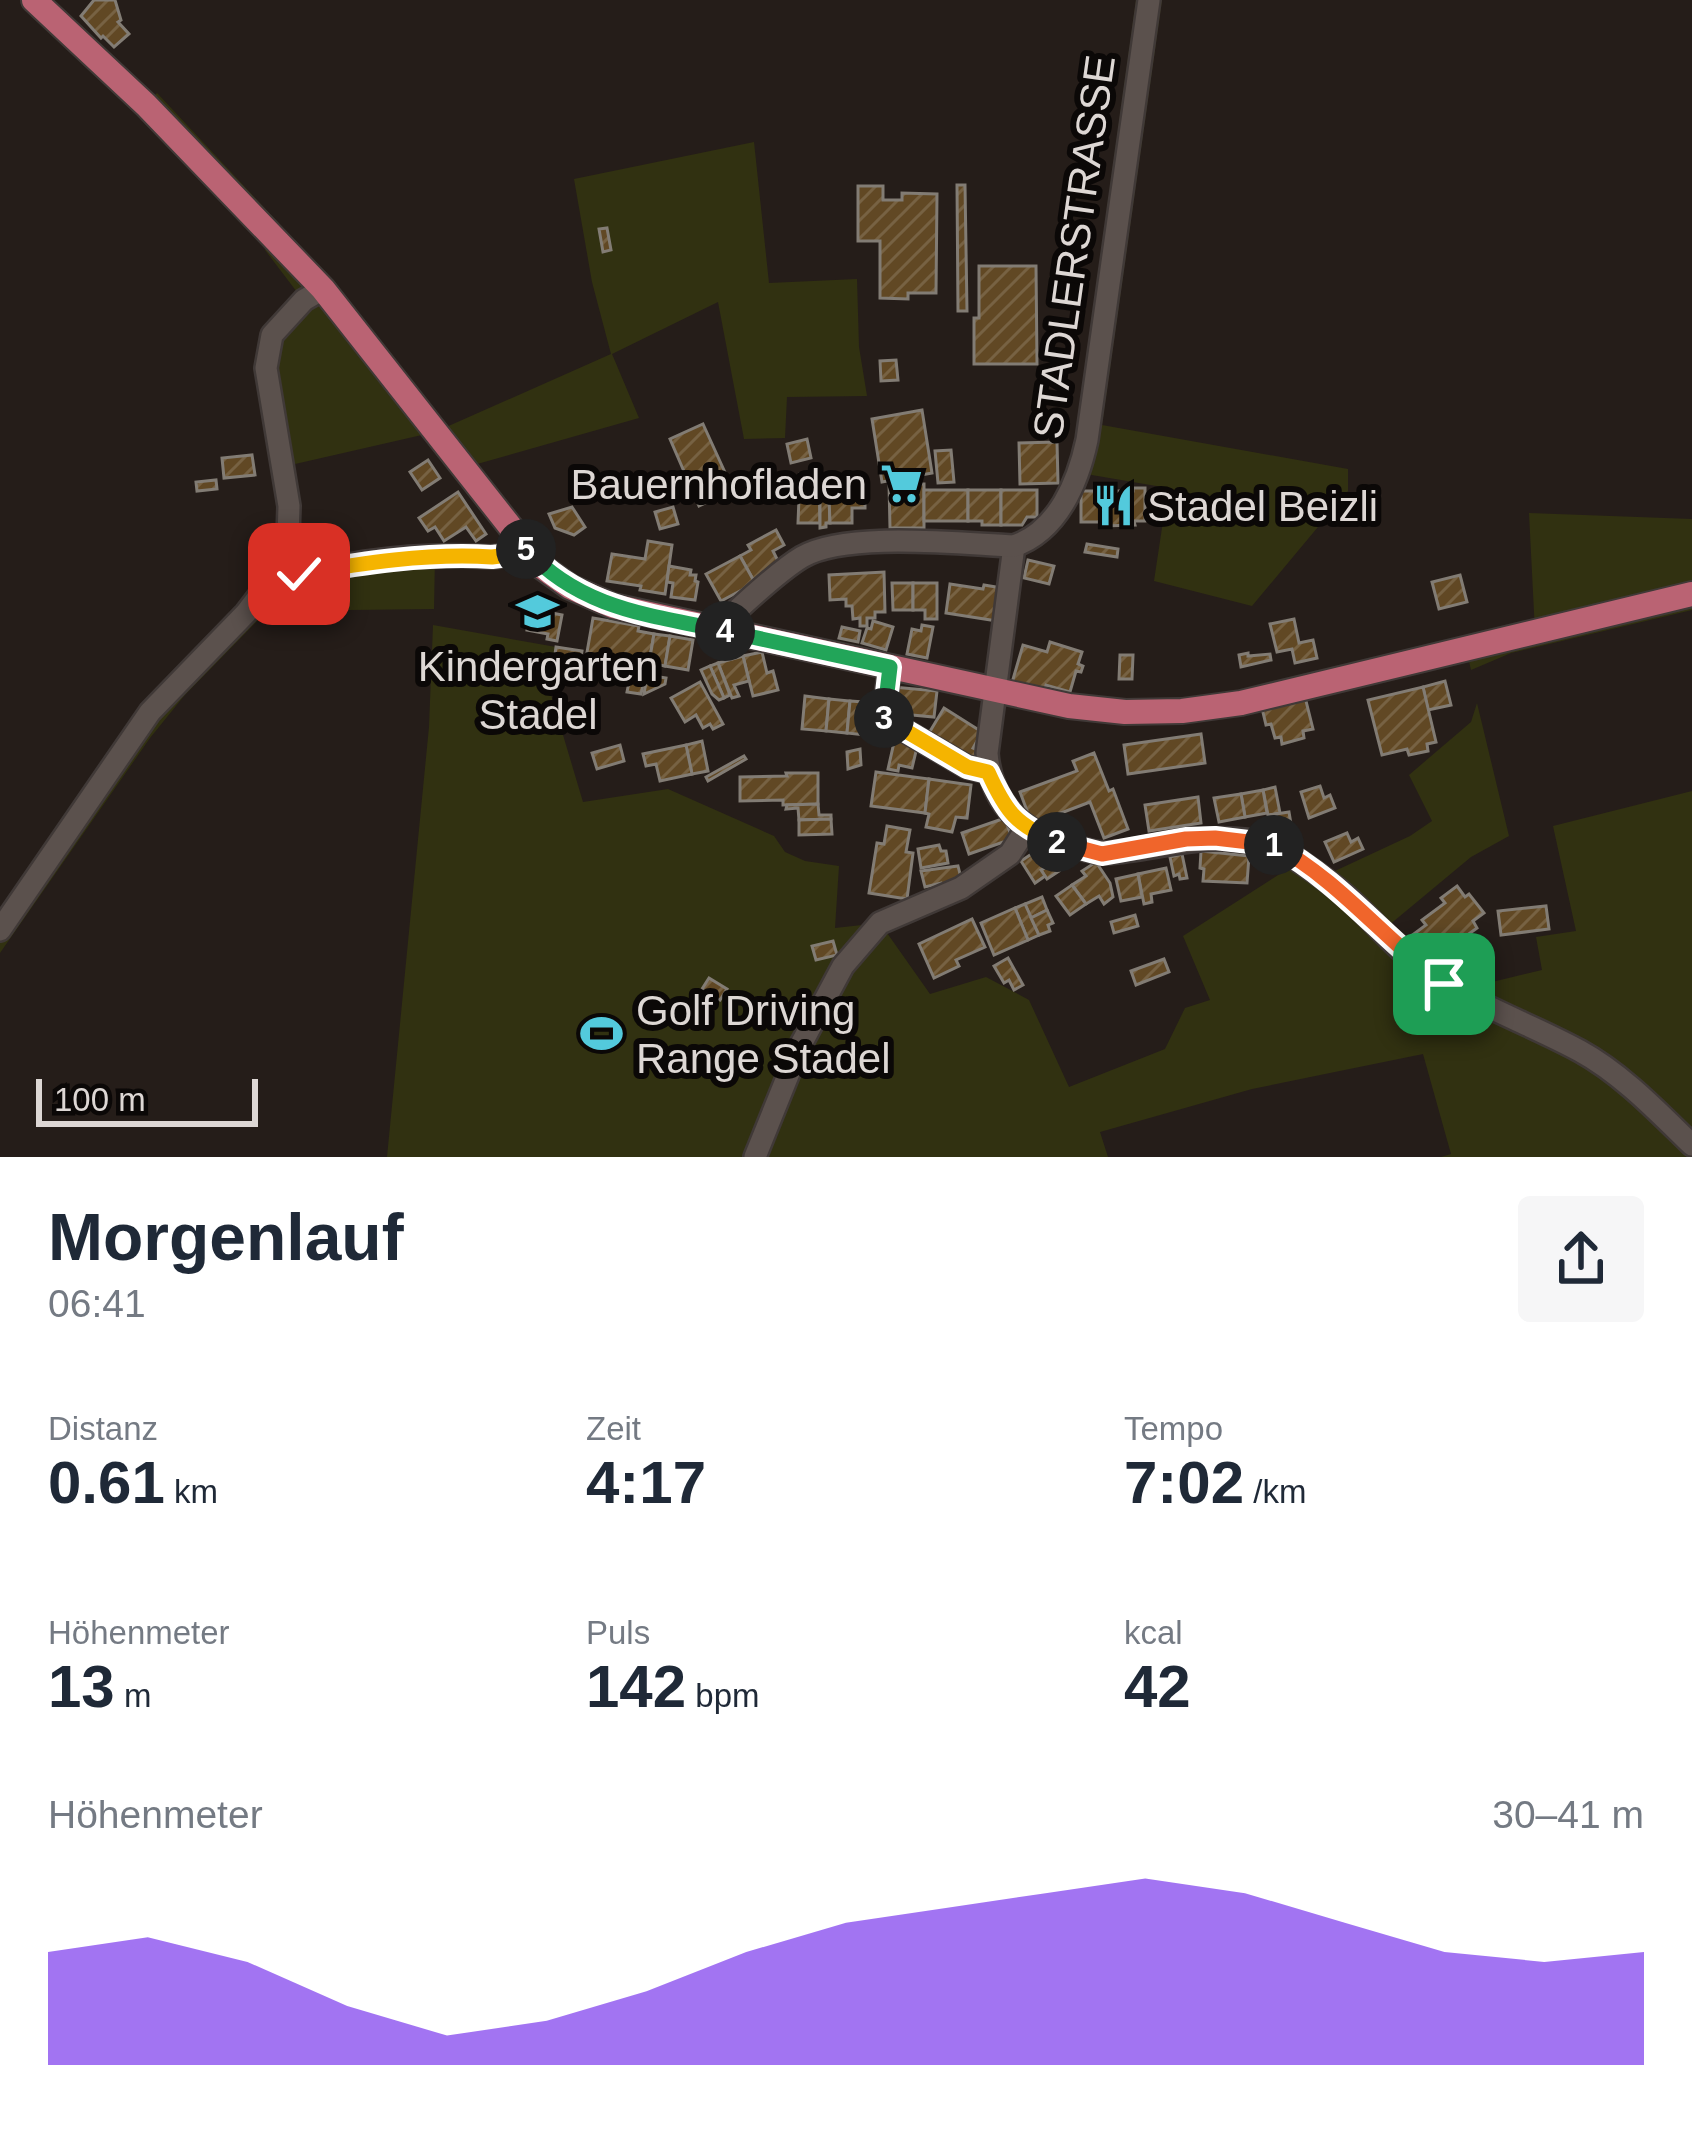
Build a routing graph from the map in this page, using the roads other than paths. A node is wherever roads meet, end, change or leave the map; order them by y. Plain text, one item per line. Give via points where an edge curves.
1 (34, 0) edge
2 (1149, 0) edge
3 (323, 289) junction
4 (520, 543) junction
5 (1014, 546) junction
6 (278, 571) junction
7 (1692, 594) edge
8 (717, 629) junction
9 (890, 667) junction
10 (994, 691) junction
11 (988, 772) junction
12 (1026, 829) junction
13 (0, 930) edge
14 (1692, 1145) edge
15 (755, 1157) edge

1 - 3 main road
2 - 5 street, STADLERSTRASSE via 1080,473 1064,505
3 - 4 main road
3 - 6 street via 272,335 266,368 289,506
4 - 6 street via 492,557
4 - 8 main road via 555,578 593,599
5 - 8 street via 822,549
5 - 10 street
6 - 13 street via 151,712
7 - 10 main road via 1241,703 1125,712
8 - 9 main road
9 - 10 main road
9 - 11 street via 883,718
10 - 11 street
11 - 12 street
12 - 14 street via 1102,854 1201,838 1274,845 1444,984 1585,1054
12 - 15 street via 1010,854 961,888 880,923 843,966

